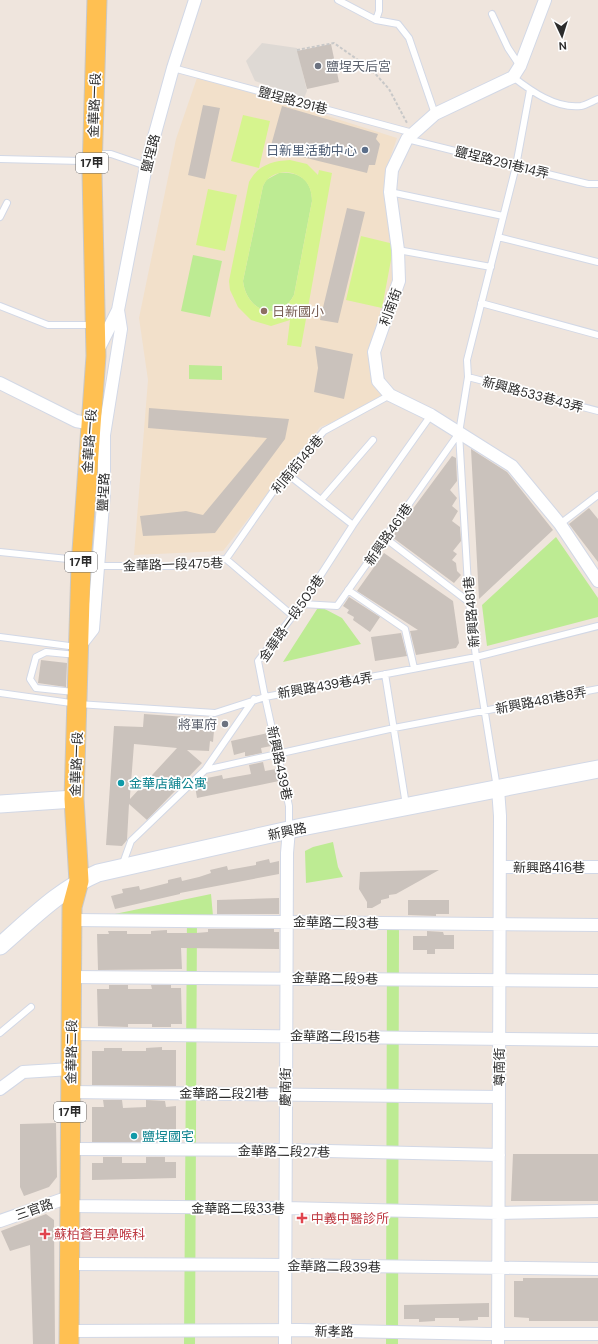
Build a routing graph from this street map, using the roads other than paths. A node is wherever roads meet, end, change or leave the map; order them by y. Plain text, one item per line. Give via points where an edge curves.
1 (97, 0) edge
2 (195, 0) edge
3 (338, 0) edge
4 (379, 0) edge
5 (544, 0) edge
6 (492, 14) dead end
7 (376, 20) junction
8 (520, 66) junction
9 (173, 68) junction
10 (514, 77) junction
11 (530, 90) junction
12 (598, 99) edge
13 (435, 114) junction
14 (409, 134) junction
15 (93, 154) junction
16 (0, 159) edge
17 (146, 166) junction
18 (516, 166) junction
19 (598, 184) edge
20 (390, 192) junction
21 (7, 203) dead end
22 (503, 216) junction
23 (0, 217) edge
24 (498, 237) junction
25 (398, 250) junction
26 (598, 262) edge
27 (490, 267) junction
28 (482, 303) junction
29 (0, 306) edge
30 (118, 310) junction
31 (95, 326) junction
32 (598, 335) edge
33 (96, 356) junction
34 (468, 377) junction
35 (0, 383) edge
36 (390, 395) junction
37 (598, 411) edge
38 (431, 415) junction
39 (98, 425) junction
40 (459, 433) junction
41 (373, 440) dead end
42 (286, 473) junction
43 (598, 495) edge
44 (321, 500) junction
45 (560, 524) junction
46 (353, 525) junction
47 (385, 538) junction
48 (0, 552) edge
49 (226, 559) junction
50 (89, 566) junction
51 (598, 581) edge
52 (348, 590) junction
53 (469, 602) junction
54 (302, 604) junction
55 (293, 616) junction
56 (598, 626) edge
57 (0, 637) edge
58 (78, 651) junction
59 (476, 657) junction
60 (414, 668) junction
61 (385, 674) junction
62 (598, 689) edge
63 (0, 693) edge
64 (265, 697) junction
65 (78, 698) junction
66 (254, 700) junction
67 (484, 711) junction
68 (394, 728) junction
69 (278, 752) junction
70 (205, 770) junction
71 (598, 770) edge
72 (498, 789) junction
73 (74, 799) junction
74 (0, 804) edge
75 (406, 807) junction
76 (289, 830) junction
77 (122, 867) junction
78 (500, 867) junction
79 (598, 867) edge
80 (79, 881) junction
81 (73, 920) junction
82 (286, 921) junction
83 (500, 924) junction
84 (598, 925) edge
85 (0, 946) edge
86 (72, 977) junction
87 (287, 977) junction
88 (499, 981) junction
89 (598, 981) edge
90 (31, 1007) dead end
91 (0, 1033) edge
92 (72, 1034) junction
93 (286, 1035) junction
94 (499, 1039) junction
95 (598, 1040) edge
96 (71, 1069) junction
97 (0, 1089) edge
98 (70, 1092) junction
99 (285, 1093) junction
100 (499, 1097) junction
101 (70, 1149) junction
102 (285, 1150) junction
103 (499, 1155) junction
104 (69, 1202) junction
105 (285, 1208) junction
106 (598, 1211) edge
107 (499, 1212) junction
108 (0, 1220) edge
109 (70, 1264) junction
110 (284, 1265) junction
111 (498, 1269) junction
112 (598, 1270) edge
113 (285, 1330) junction
114 (598, 1334) edge
115 (70, 1338) edge
116 (498, 1339) edge
117 (285, 1344) edge

1 - 15 main road, 金華路一段 / 17甲
2 - 9 street, 鹽埕路
3 - 7 lane
4 - 7 lane
5 - 8 street
6 - 8 lane via 508,48
7 - 13 lane via 398,24 409,38
8 - 10 street
9 - 14 lane, 鹽埕路291巷
9 - 17 street, 鹽埕路
10 - 11 lane
10 - 13 street, 利南街
11 - 12 lane via 563,105 581,106
11 - 18 lane
13 - 14 street, 利南街
14 - 18 lane, 鹽埕路291巷14弄
14 - 20 street, 利南街 via 392,170
15 - 16 lane via 81,161
15 - 17 lane via 110,154
15 - 31 main road, 金華路一段 / 17甲
17 - 30 street, 鹽埕路
18 - 19 lane, 鹽埕路291巷14弄 via 588,184
18 - 22 lane
20 - 22 lane
20 - 25 street, 利南街
21 - 23 lane
22 - 24 lane
24 - 26 lane
24 - 27 lane
25 - 27 lane
25 - 36 street, 利南街 via 399,282 374,352 378,381
27 - 28 lane
28 - 32 lane
28 - 34 lane via 467,360
29 - 31 lane via 48,325
30 - 33 street, 鹽埕路
30 - 39 street, 鹽埕路 via 121,330
31 - 33 main road, 金華路一段 / 17甲
33 - 39 main road, 金華路一段 / 17甲
34 - 37 lane, 新興路533巷43弄
34 - 40 lane
35 - 39 street via 76,421
36 - 38 street, 利南街
36 - 42 lane, 利南街148巷 via 324,431
38 - 40 street, 利南街
38 - 46 lane, 金華路一段503巷
39 - 50 main road, 金華路一段 / 17甲
40 - 45 street, 利南街 via 512,466
40 - 47 lane, 新興路461巷
40 - 53 lane, 新興路481巷
41 - 44 lane
42 - 44 lane
42 - 49 lane, 利南街148巷
43 - 45 lane
44 - 46 lane
45 - 51 street, 利南街
46 - 54 lane, 金華路一段503巷
47 - 52 lane, 新興路461巷
47 - 53 lane
48 - 50 lane, 金華路一段475巷 via 68,559
49 - 50 lane, 金華路一段475巷 via 172,566
49 - 55 lane, 金華路一段475巷
50 - 58 main road, 金華路一段 / 17甲
52 - 54 lane, 新興路461巷 via 337,606
52 - 60 lane via 405,629
53 - 59 lane, 新興路481巷
54 - 55 lane, 金華路一段503巷
55 - 64 lane, 金華路一段503巷 via 258,661
56 - 59 lane, 新興路439巷4弄
57 - 58 lane
58 - 65 main road, 金華路一段 / 17甲
58 - 65 lane via 46,652 36,657 30,679 36,688
59 - 60 lane, 新興路439巷4弄
59 - 67 lane, 新興路481巷
60 - 61 lane, 新興路439巷4弄
61 - 64 lane, 新興路439巷4弄
61 - 68 lane
62 - 67 lane, 新興路481巷8弄
63 - 65 lane
64 - 66 lane
64 - 69 lane, 新興路439巷
65 - 66 lane via 215,713
65 - 73 main road, 金華路一段 / 17甲
66 - 70 lane
67 - 68 lane, 新興路481巷8弄
67 - 72 lane, 新興路481巷
68 - 69 lane, 新興路481巷8弄
68 - 75 lane
69 - 70 lane, 新興路481巷8弄
69 - 76 lane, 新興路439巷 via 290,806
70 - 77 lane via 131,841
71 - 72 street, 新興路
72 - 75 street, 新興路
72 - 78 street, 尊南街
73 - 74 street
73 - 80 main road, 金華路一段 / 17甲
75 - 76 street, 新興路
76 - 77 street, 新興路
76 - 82 street, 慶南街
77 - 80 street, 新興路
78 - 79 street, 新興路416巷
78 - 83 street, 尊南街
80 - 81 main road, 金華路二段 / 17甲 via 72,907
80 - 85 street, 新興路
81 - 82 street, 金華路二段3巷
81 - 86 main road, 金華路二段 / 17甲
82 - 83 street, 金華路二段3巷
82 - 87 street, 慶南街
83 - 84 street, 金華路二段3巷
83 - 88 street, 尊南街
86 - 87 street, 金華路二段9巷
86 - 92 main road, 金華路二段 / 17甲
87 - 88 street, 金華路二段9巷
87 - 93 street, 慶南街
88 - 89 street, 金華路二段9巷
88 - 94 street, 尊南街
90 - 91 lane
92 - 93 street, 金華路二段15巷
92 - 96 main road, 金華路二段 / 17甲
93 - 94 street, 金華路二段15巷
93 - 99 street, 慶南街
94 - 95 street, 金華路二段15巷
94 - 100 street, 尊南街
96 - 97 street via 23,1072
96 - 98 main road, 金華路二段 / 17甲
98 - 99 street, 金華路二段21巷
98 - 101 main road, 金華路二段 / 17甲
99 - 100 street, 金華路二段21巷
99 - 102 street, 慶南街
100 - 103 street, 尊南街
101 - 102 street, 金華路二段27巷
101 - 104 main road, 金華路二段 / 17甲
102 - 103 street, 金華路二段27巷
102 - 105 street, 慶南街
103 - 107 street, 尊南街
104 - 105 street, 金華路二段33巷
104 - 108 street, 三官路
104 - 109 main road, 金華路二段 / 17甲
105 - 107 street, 金華路二段33巷
105 - 110 street, 慶南街
106 - 107 street, 金華路二段33巷
107 - 111 street, 尊南街
109 - 110 street, 金華路二段39巷
109 - 115 main road, 金華路二段 / 17甲
110 - 111 street, 金華路二段39巷
110 - 113 street, 慶南街
111 - 112 street, 金華路二段39巷
111 - 116 street, 尊南街
113 - 115 street, 新孝路
113 - 116 street, 新孝路
113 - 117 street, 慶南街
114 - 116 street, 新孝路

